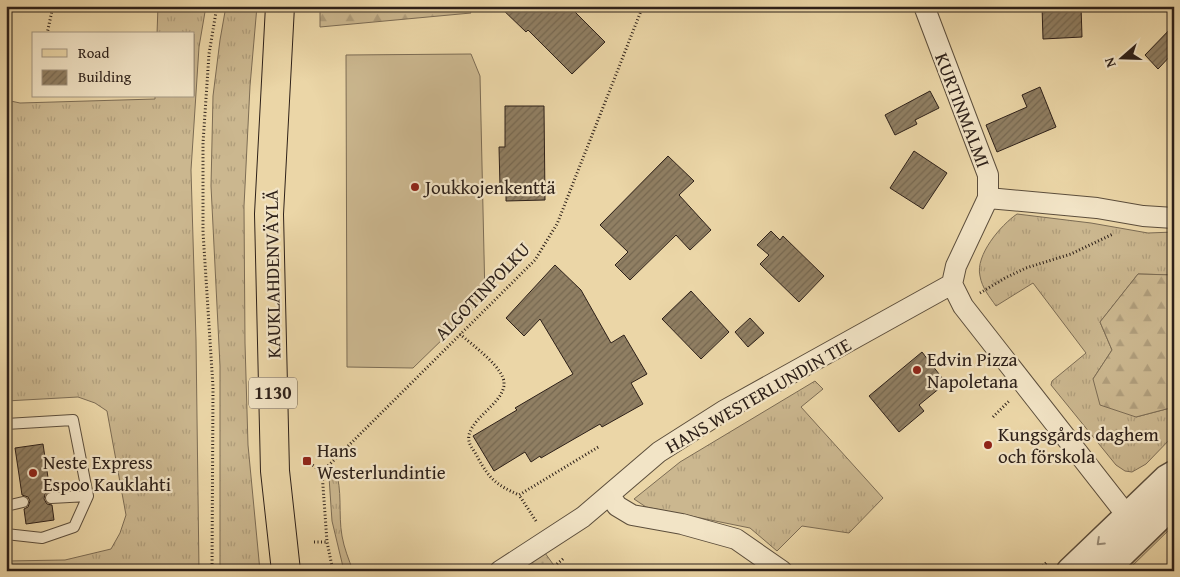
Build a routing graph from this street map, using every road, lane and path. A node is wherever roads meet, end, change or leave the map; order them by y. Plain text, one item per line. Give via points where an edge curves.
1 (53, 6) edge
2 (217, 6) edge
3 (280, 6) edge
4 (643, 6) edge
5 (924, 6) edge
6 (47, 32) edge
7 (988, 198) junction
8 (1143, 216) junction
9 (1174, 218) edge
10 (952, 284) junction
11 (974, 296) dead end
12 (460, 334) junction
13 (1014, 395) dead end
14 (993, 417) dead end
15 (6, 424) edge
16 (600, 446) dead end
17 (307, 461) dead end
18 (322, 472) junction
19 (1174, 474) edge
20 (519, 495) junction
21 (610, 495) junction
22 (88, 496) junction
23 (51, 498) dead end
24 (23, 502) dead end
25 (1174, 503) edge
26 (6, 506) edge
27 (538, 524) dead end
28 (1135, 525) junction
29 (6, 534) edge
30 (314, 542) dead end
31 (327, 542) junction
32 (562, 559) dead end
33 (212, 571) edge
34 (286, 571) edge
35 (333, 571) edge
36 (500, 571) edge
37 (549, 571) edge
38 (782, 571) edge
39 (1070, 571) edge
40 (1104, 571) edge

1 - 6 path
2 - 33 path via 208,54 203,143 204,232 213,387
3 - 34 main road, KAUKLAHDENVÄYLÄ / 1130 via 269,214 276,471
4 - 12 path, ALGOTINPOLKU via 557,224 535,260
5 - 7 street, KURTINMALMI via 988,175
7 - 8 street via 1098,208
7 - 10 street, KURTINMALMI via 956,266
8 - 9 street
8 - 11 path via 1106,238 1071,254 1026,268
10 - 21 street, HANS WESTERLUNDIN TIE via 725,410 659,452
10 - 28 street via 963,306
12 - 18 path, ALGOTINPOLKU
12 - 20 path via 500,370 504,385 501,395 470,430 469,441 487,474 500,486
13 - 14 path
15 - 22 lane via 73,420
16 - 20 path
17 - 18 path
18 - 31 path
19 - 28 street via 1167,478
20 - 27 path
21 - 36 street, HANS WESTERLUNDIN TIE via 583,517
21 - 38 street via 617,506 632,515 736,539
22 - 23 lane
22 - 29 lane via 74,527 42,538
24 - 26 lane
25 - 28 street
28 -> 39 street
28 - 40 street
30 - 31 path
31 - 35 path
32 - 37 path

